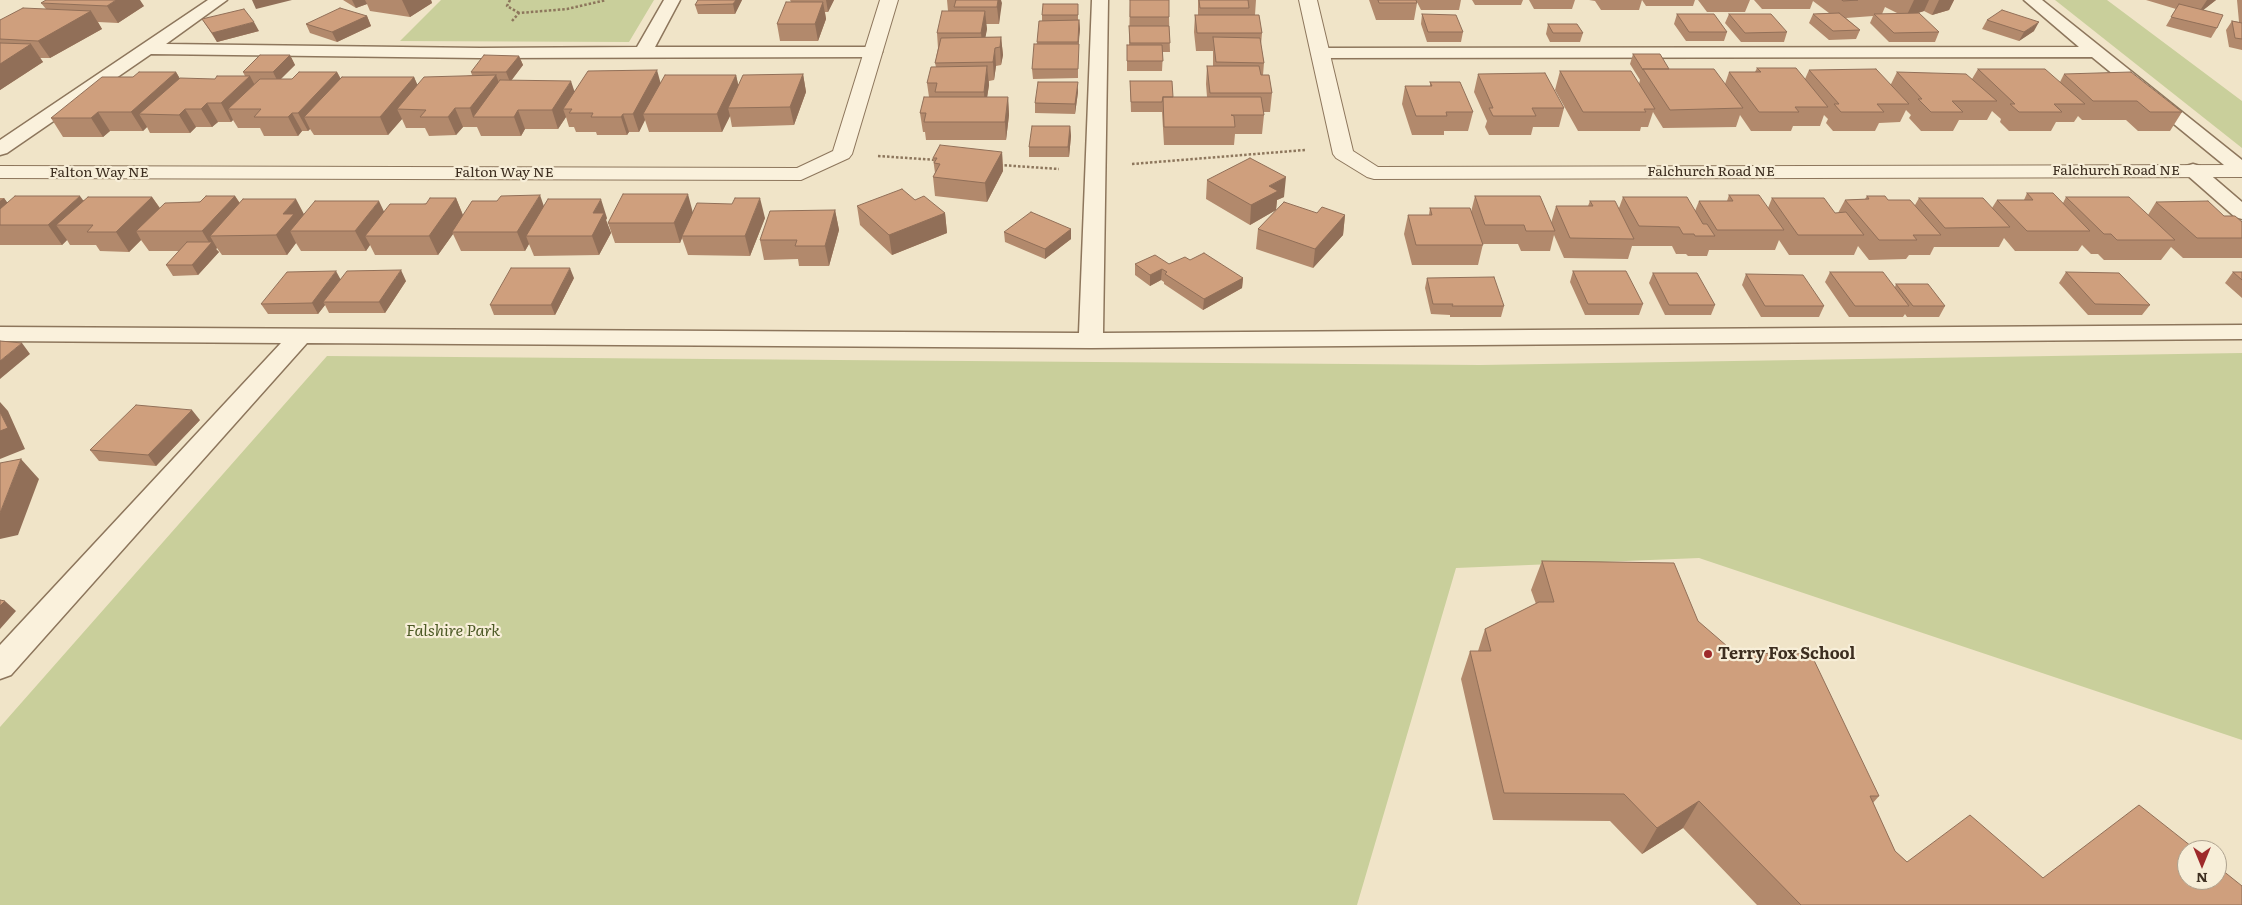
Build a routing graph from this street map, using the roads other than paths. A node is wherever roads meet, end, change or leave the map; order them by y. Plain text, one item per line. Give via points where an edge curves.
1 (219, 0) edge
2 (672, 0) edge
3 (889, 0) edge
4 (1100, 0) edge
5 (1308, 0) edge
6 (2032, 0) edge
7 (148, 49) junction
8 (642, 52) junction
9 (873, 52) junction
10 (2096, 52) junction
11 (1322, 53) junction
12 (0, 149) edge
13 (2192, 170) junction
14 (2242, 170) edge
15 (0, 172) edge
16 (2242, 213) edge
17 (2242, 332) edge
18 (0, 334) edge
19 (302, 336) junction
20 (1091, 341) junction
21 (0, 666) edge

1 - 7 lane
2 - 8 lane
3 - 9 street, Falton Way NE
4 - 20 lane
5 - 11 street, Falchurch Road NE
6 - 10 lane
7 - 8 lane
7 - 12 lane
8 - 9 lane
9 - 15 street, Falton Way NE via 842,154 801,174
10 - 11 lane
10 - 14 lane
11 - 13 street, Falchurch Road NE via 1343,154 1374,173
13 - 14 street, Falchurch Road NE
13 - 16 lane
17 - 20 lane
18 - 19 lane
19 - 20 lane
19 - 21 lane

